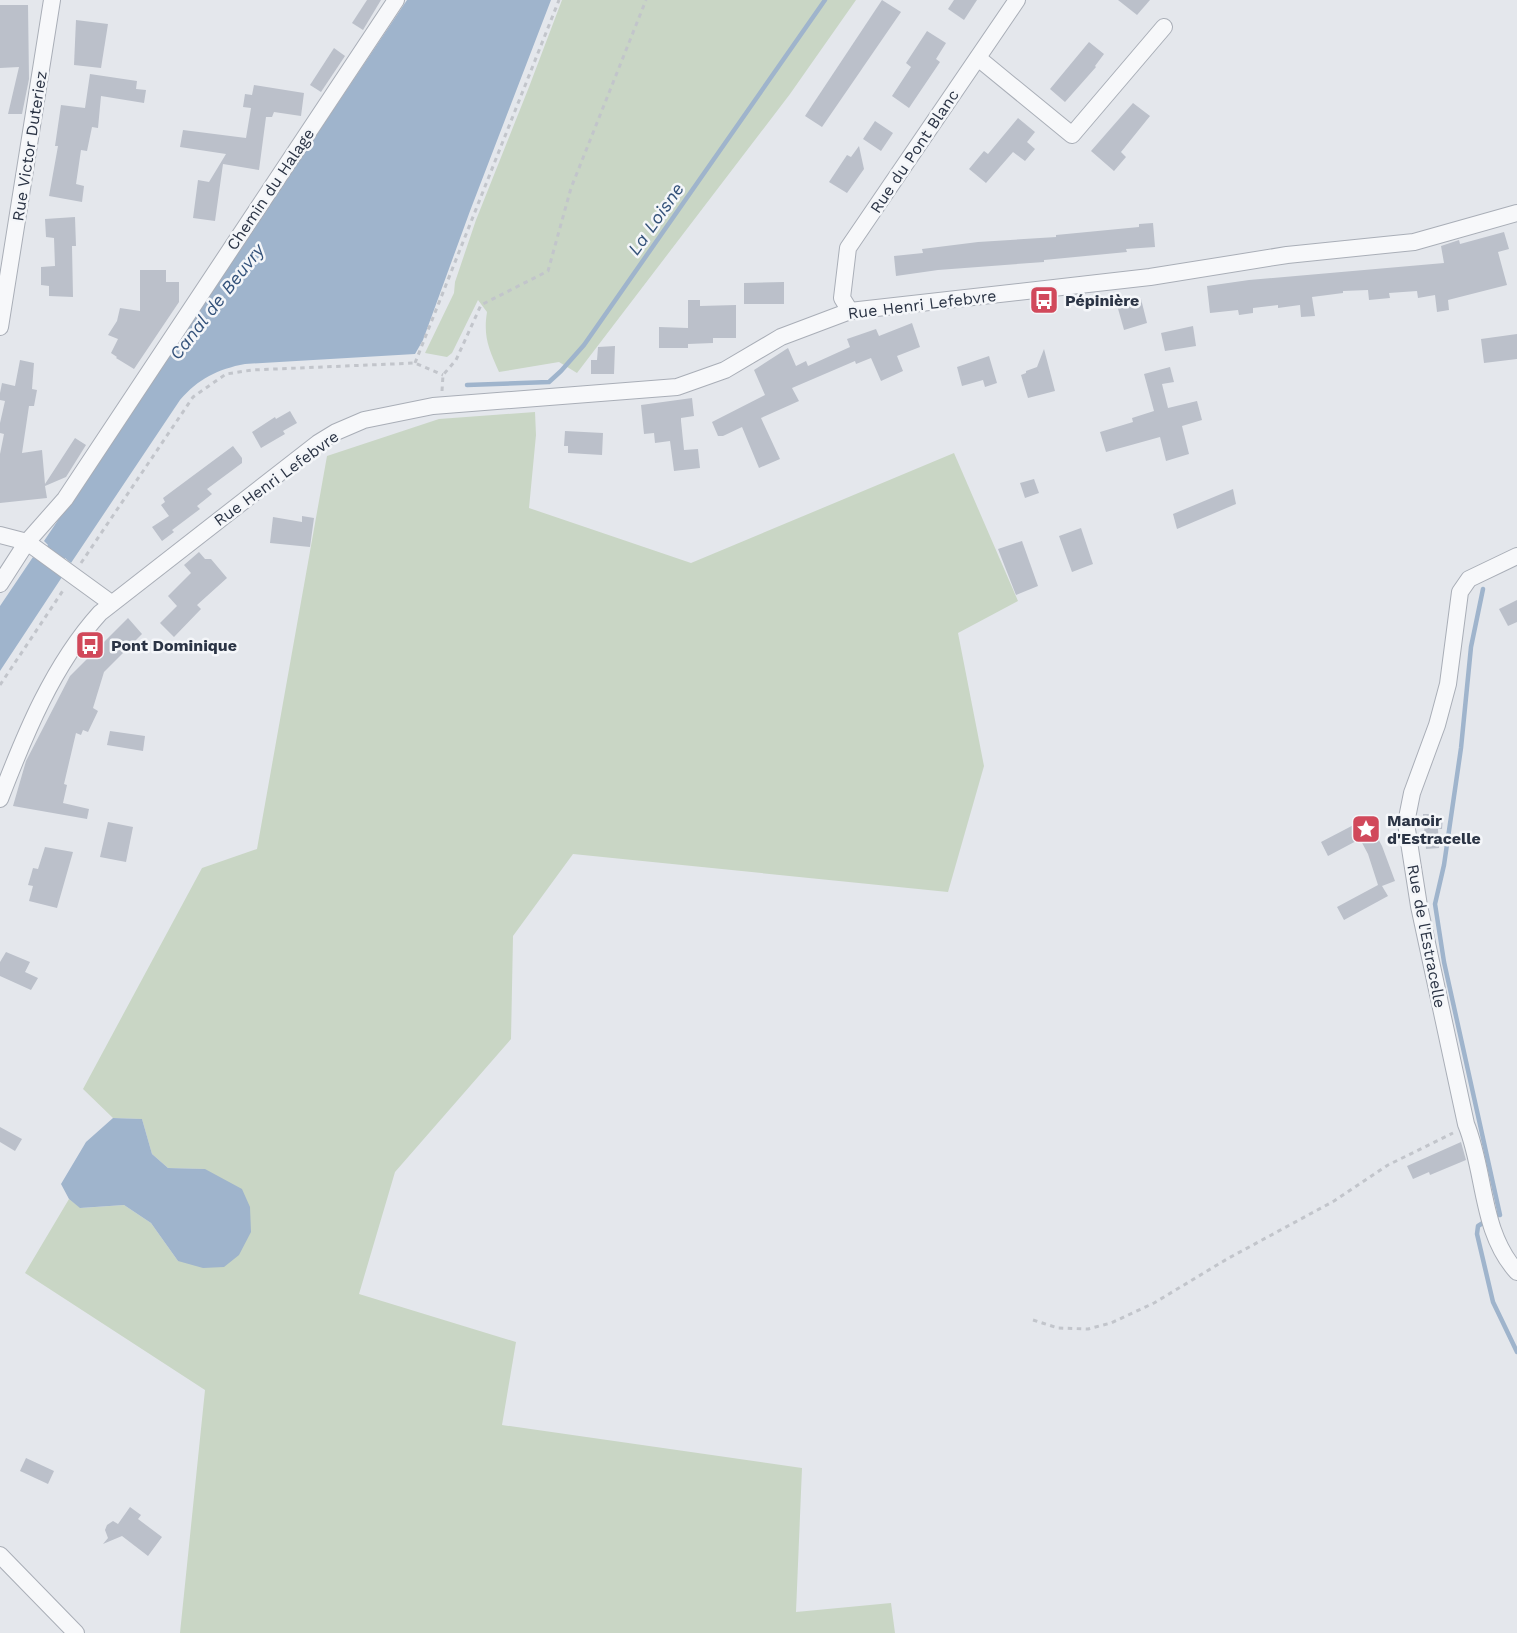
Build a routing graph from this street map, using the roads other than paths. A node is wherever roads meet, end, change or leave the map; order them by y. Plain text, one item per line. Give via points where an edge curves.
1 (52, 0) edge
2 (396, 0) edge
3 (1017, 0) edge
4 (1164, 27) dead end
5 (978, 58) junction
6 (1517, 213) edge
7 (850, 311) junction
8 (0, 327) edge
9 (0, 535) edge
10 (32, 546) junction
11 (1517, 556) edge
12 (0, 584) edge
13 (111, 603) junction
14 (0, 799) edge
15 (1517, 1272) edge
16 (0, 1556) edge
17 (76, 1633) edge

1 - 8 street, Rue Victor Duteriez
2 - 10 street, Chemin du Halage
3 - 5 street, Rue du Pont Blanc
4 - 5 street via 1072,135
5 - 7 street, Rue du Pont Blanc via 848,248 842,298
6 - 7 street, Rue Henri Lefebvre via 1414,242
7 - 13 street, Rue Henri Lefebvre via 781,337 725,370 677,387 440,405 364,420 318,443
9 - 10 street
10 - 12 street, Chemin du Halage
10 - 13 street
11 - 15 street, Rue de l'Estracelle via 1469,579 1460,591 1448,684 1406,823 1419,906 1484,1200 1494,1233
13 - 14 street, Rue Henri Lefebvre via 92,621 41,702
16 - 17 street

